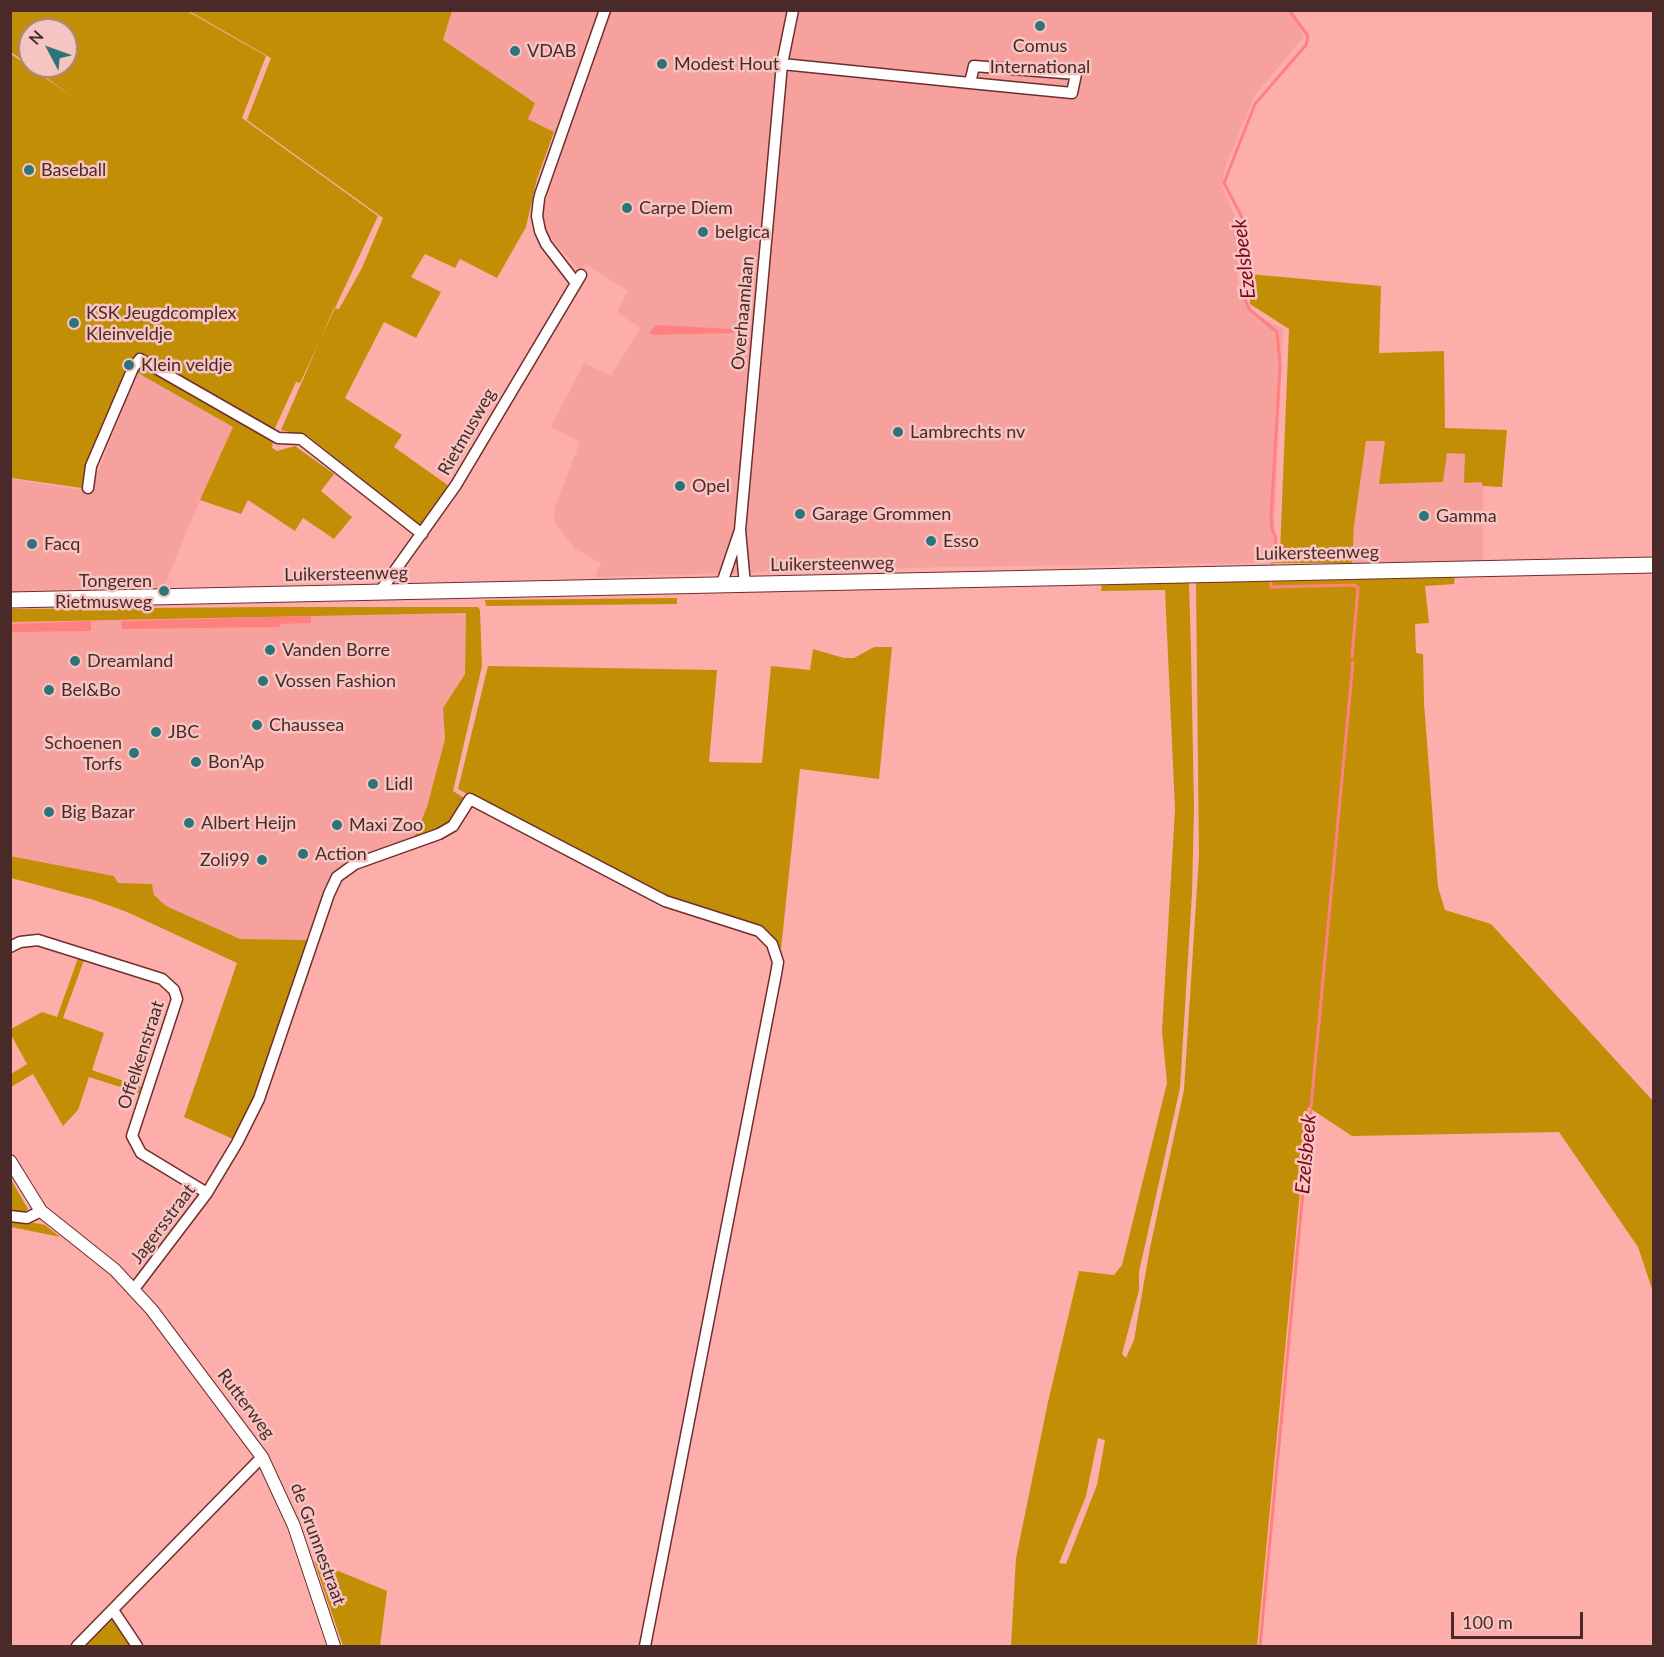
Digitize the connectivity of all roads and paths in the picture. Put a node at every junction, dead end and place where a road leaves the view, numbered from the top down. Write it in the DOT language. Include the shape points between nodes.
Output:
graph roads {
  1 [pos="604,10"];
  2 [pos="793,10"];
  3 [pos="782,64"];
  4 [pos="970,83"];
  5 [pos="88,488"];
  6 [pos="740,530"];
  7 [pos="422,534"];
  8 [pos="1653,565"];
  9 [pos="745,585"];
  10 [pos="722,586"];
  11 [pos="379,593"];
  12 [pos="10,600"];
  13 [pos="10,947"];
  14 [pos="10,1161"];
  15 [pos="207,1192"];
  16 [pos="41,1211"];
  17 [pos="10,1216"];
  18 [pos="134,1289"];
  19 [pos="262,1456"];
  20 [pos="113,1610"];
  21 [pos="77,1647"];
  22 [pos="136,1647"];
  23 [pos="334,1647"];
  24 [pos="645,1647"];
  1 -- 7 [label="street, Rietmusweg" via="540,197 537,216 540,231 578,279 456,485"];
  2 -- 3 [label="street, Overhaamlaan"];
  3 -- 4 [label="street"];
  3 -- 6 [label="street, Overhaamlaan"];
  4 -- 4 [label="street" via="974,66 1076,74 1072,93"];
  5 -- 7 [label="street" via="92,466 140,359 278,438 300,439"];
  6 -- 9 [label="street, Overhaamlaan"];
  6 -- 10 [label="street, Overhaamlaan"];
  7 -- 11 [label="street, Rietmusweg"];
  8 -- 9 [label="main road, Luikersteenweg"];
  9 -- 10 [label="main road, Luikersteenweg"];
  10 -- 11 [label="main road, Luikersteenweg"];
  11 -- 12 [label="main road, Luikersteenweg"];
  13 -- 15 [label="street, Offelkenstraat" via="38,939 162,979 174,990 177,999 132,1136 141,1153"];
  14 -- 16 [label="street, Rutterweg"];
  15 -- 18 [label="street, Jagersstraat"];
  15 -- 24 [label="street, Jagersstraat" via="259,1099 328,894 338,878 355,864 453,826 470,799 665,901 759,931 766,938 776,953 776,974"];
  16 -- 17 [label="street" via="27,1218"];
  16 -- 18 [label="street, Rutterweg"];
  18 -- 19 [label="street, Rutterweg"];
  19 -- 20 [label="street, Rutterweg"];
  19 -- 23 [label="street, de Grunnestraat" via="294,1526"];
  20 -- 21 [label="street, Rutterweg"];
  20 -- 22 [label="street"];
}
